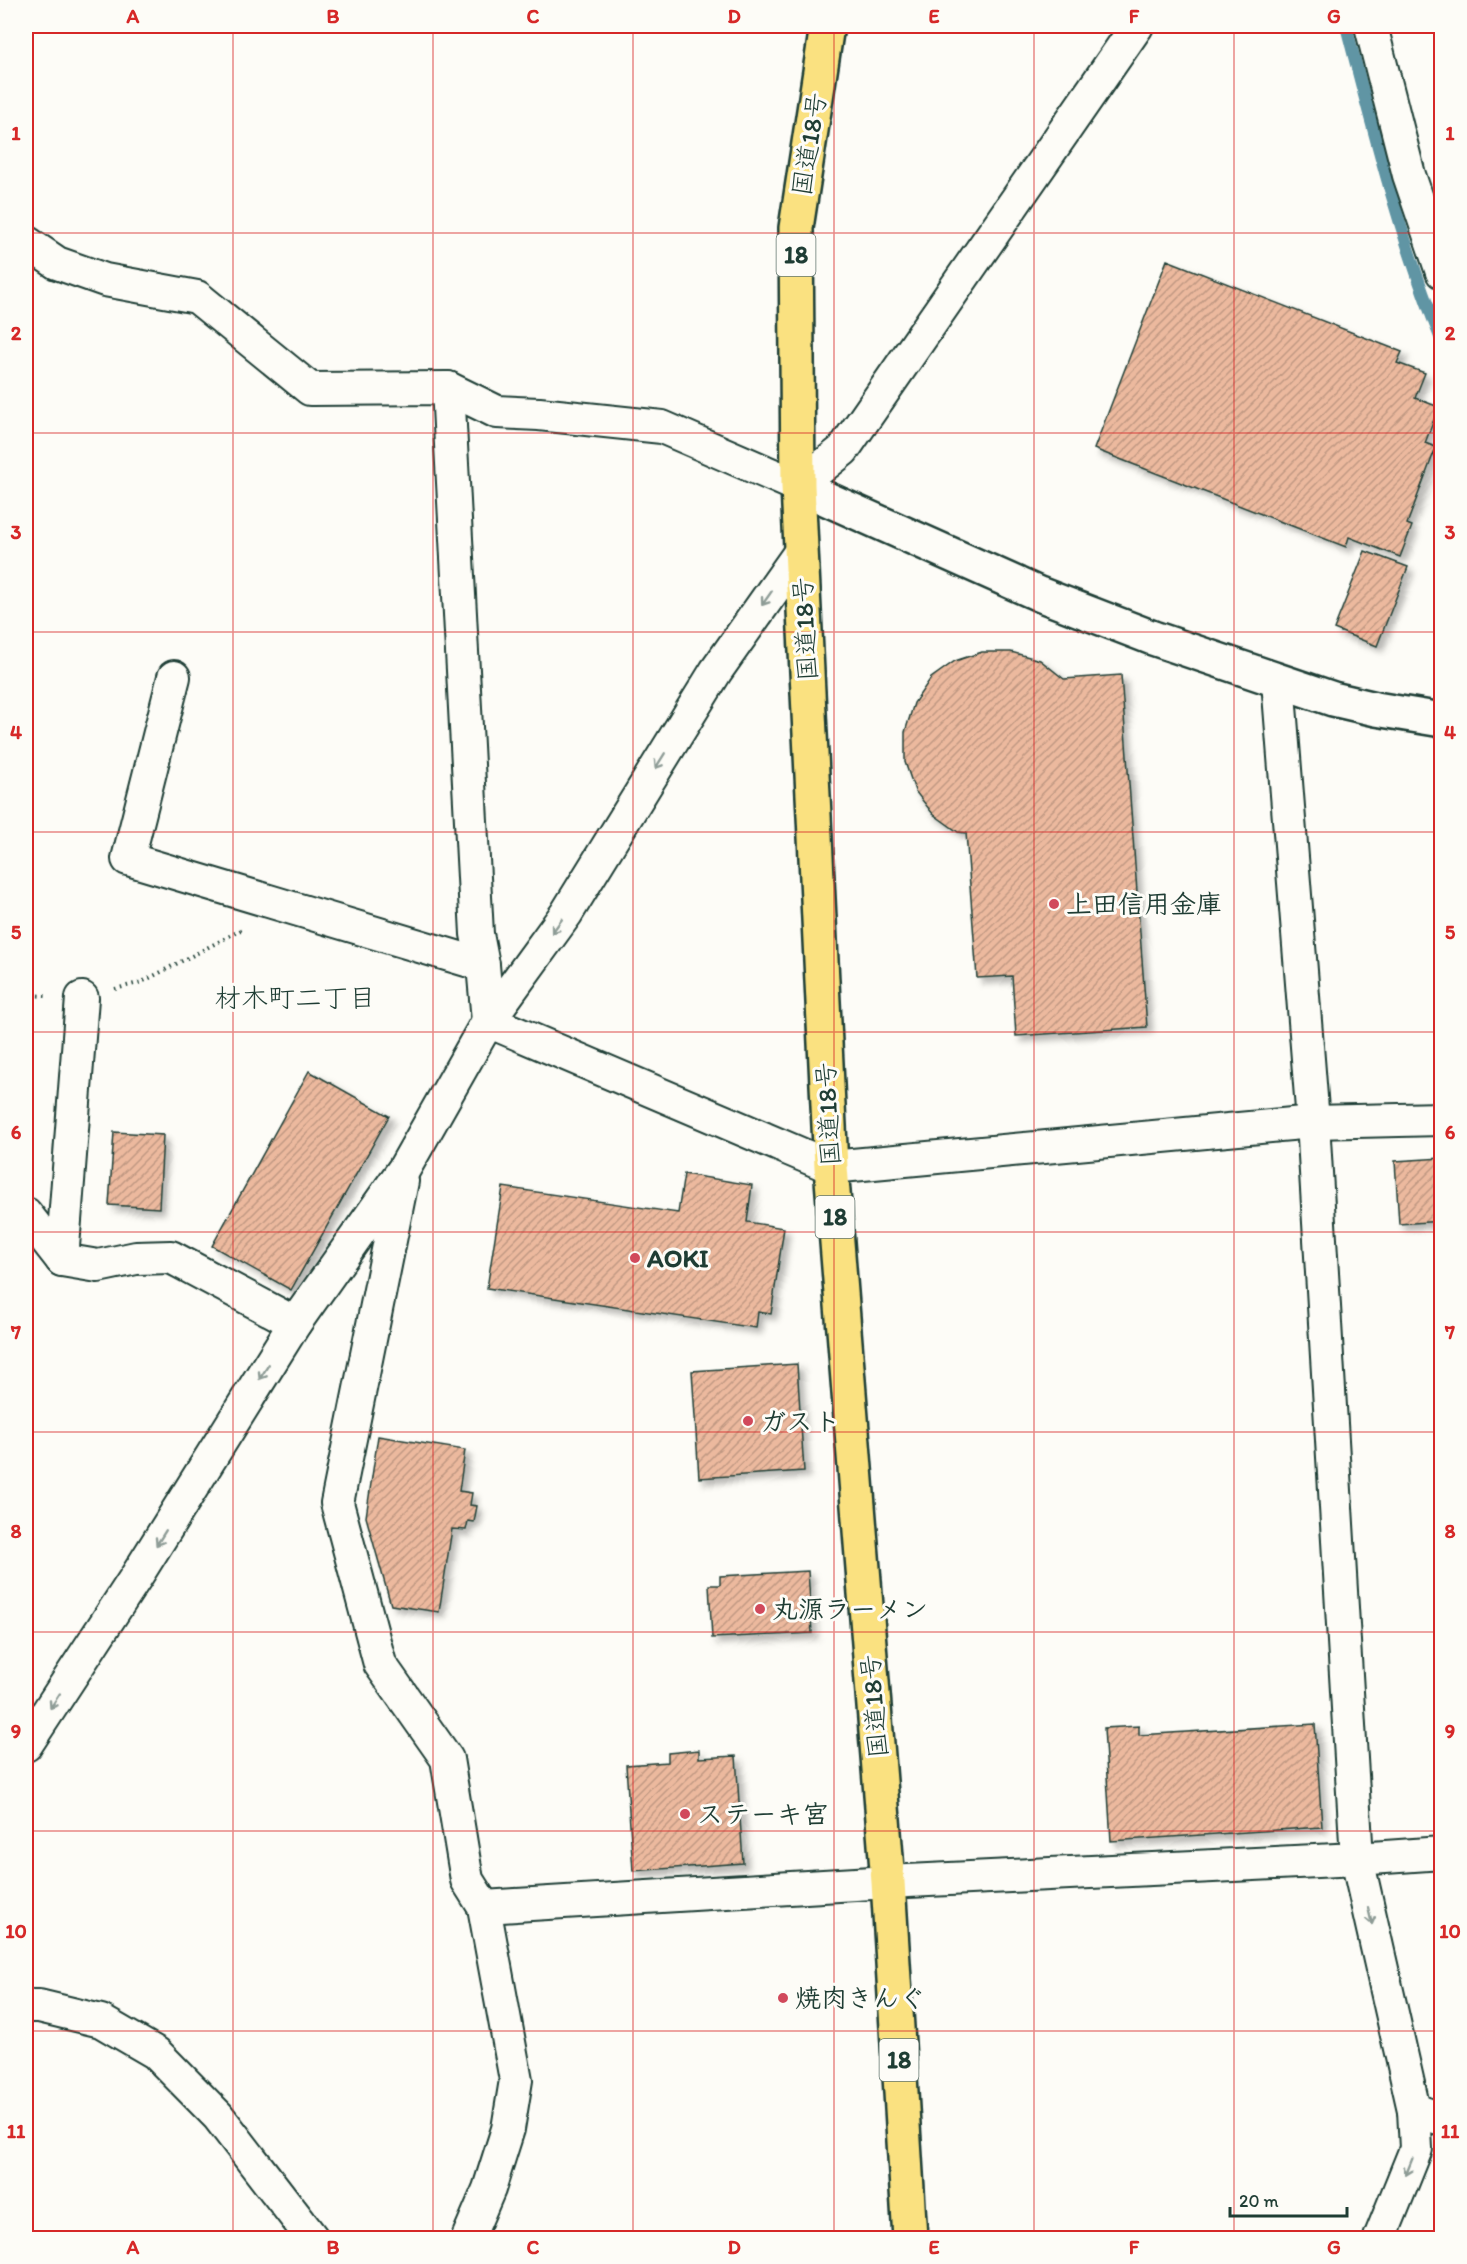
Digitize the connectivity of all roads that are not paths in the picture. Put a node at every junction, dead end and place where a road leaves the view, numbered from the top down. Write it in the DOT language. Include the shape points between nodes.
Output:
graph roads {
  1 [pos="827,26"];
  2 [pos="1137,26"];
  3 [pos="1371,26"];
  4 [pos="26,242"];
  5 [pos="1442,272"];
  6 [pos="448,388"];
  7 [pos="798,486"];
  8 [pos="801,551"];
  9 [pos="174,677"];
  10 [pos="1278,681"];
  11 [pos="1442,720"];
  12 [pos="483,964"];
  13 [pos="82,998"];
  14 [pos="488,1021"];
  15 [pos="1442,1119"];
  16 [pos="1313,1122"];
  17 [pos="831,1167"];
  18 [pos="404,1168"];
  19 [pos="26,1214"];
  20 [pos="62,1260"];
  21 [pos="295,1323"];
  22 [pos="26,1745"];
  23 [pos="1442,1852"];
  24 [pos="1357,1859"];
  25 [pos="888,1882"];
  26 [pos="484,1907"];
  27 [pos="26,2006"];
  28 [pos="1428,2115"];
  29 [pos="312,2238"];
  30 [pos="468,2238"];
  31 [pos="910,2238"];
  32 [pos="1380,2238"];
  1 -- 7 [label="highway, 国道18号 / 18" via="796,228"];
  2 -- 7 [label="street" via="843,450"];
  3 -- 5 [label="street" via="1409,175"];
  4 -- 6 [label="street" via="57,263 105,280 196,297 310,389"];
  6 -- 7 [label="street" via="497,412 662,427"];
  6 -- 12 [label="street" via="477,922"];
  7 -- 8 [label="highway, 国道18号 / 18"];
  7 -- 10 [label="street" via="1039,594"];
  8 -- 14 [label="street, one-way" via="716,671 566,914"];
  8 -- 17 [label="highway, 国道18号 / 18"];
  9 -- 12 [label="street" via="128,859"];
  10 -- 11 [label="street" via="1333,699"];
  10 -- 16 [label="street"];
  12 -- 14 [label="street"];
  13 -- 20 [label="street"];
  14 -- 17 [label="street"];
  14 -- 18 [label="street"];
  15 -- 16 [label="street"];
  16 -- 17 [label="street"];
  16 -- 24 [label="street"];
  17 -- 25 [label="highway, 国道18号 / 18"];
  18 -- 21 [label="street"];
  18 -- 26 [label="street" via="337,1503 380,1664 447,1759 467,1880"];
  19 -- 20 [label="street"];
  20 -- 21 [label="street" via="98,1266 136,1258 171,1257"];
  21 -- 22 [label="street, one-way"];
  23 -- 24 [label="street"];
  24 -- 25 [label="street"];
  24 -- 28 [label="street, one-way"];
  25 -- 26 [label="street"];
  25 -- 31 [label="highway, 国道18号 / 18"];
  26 -- 30 [label="street" via="516,2080 508,2129"];
  27 -- 29 [label="street" via="101,2020 156,2053 218,2116"];
  28 -- 32 [label="street, one-way"];
}
